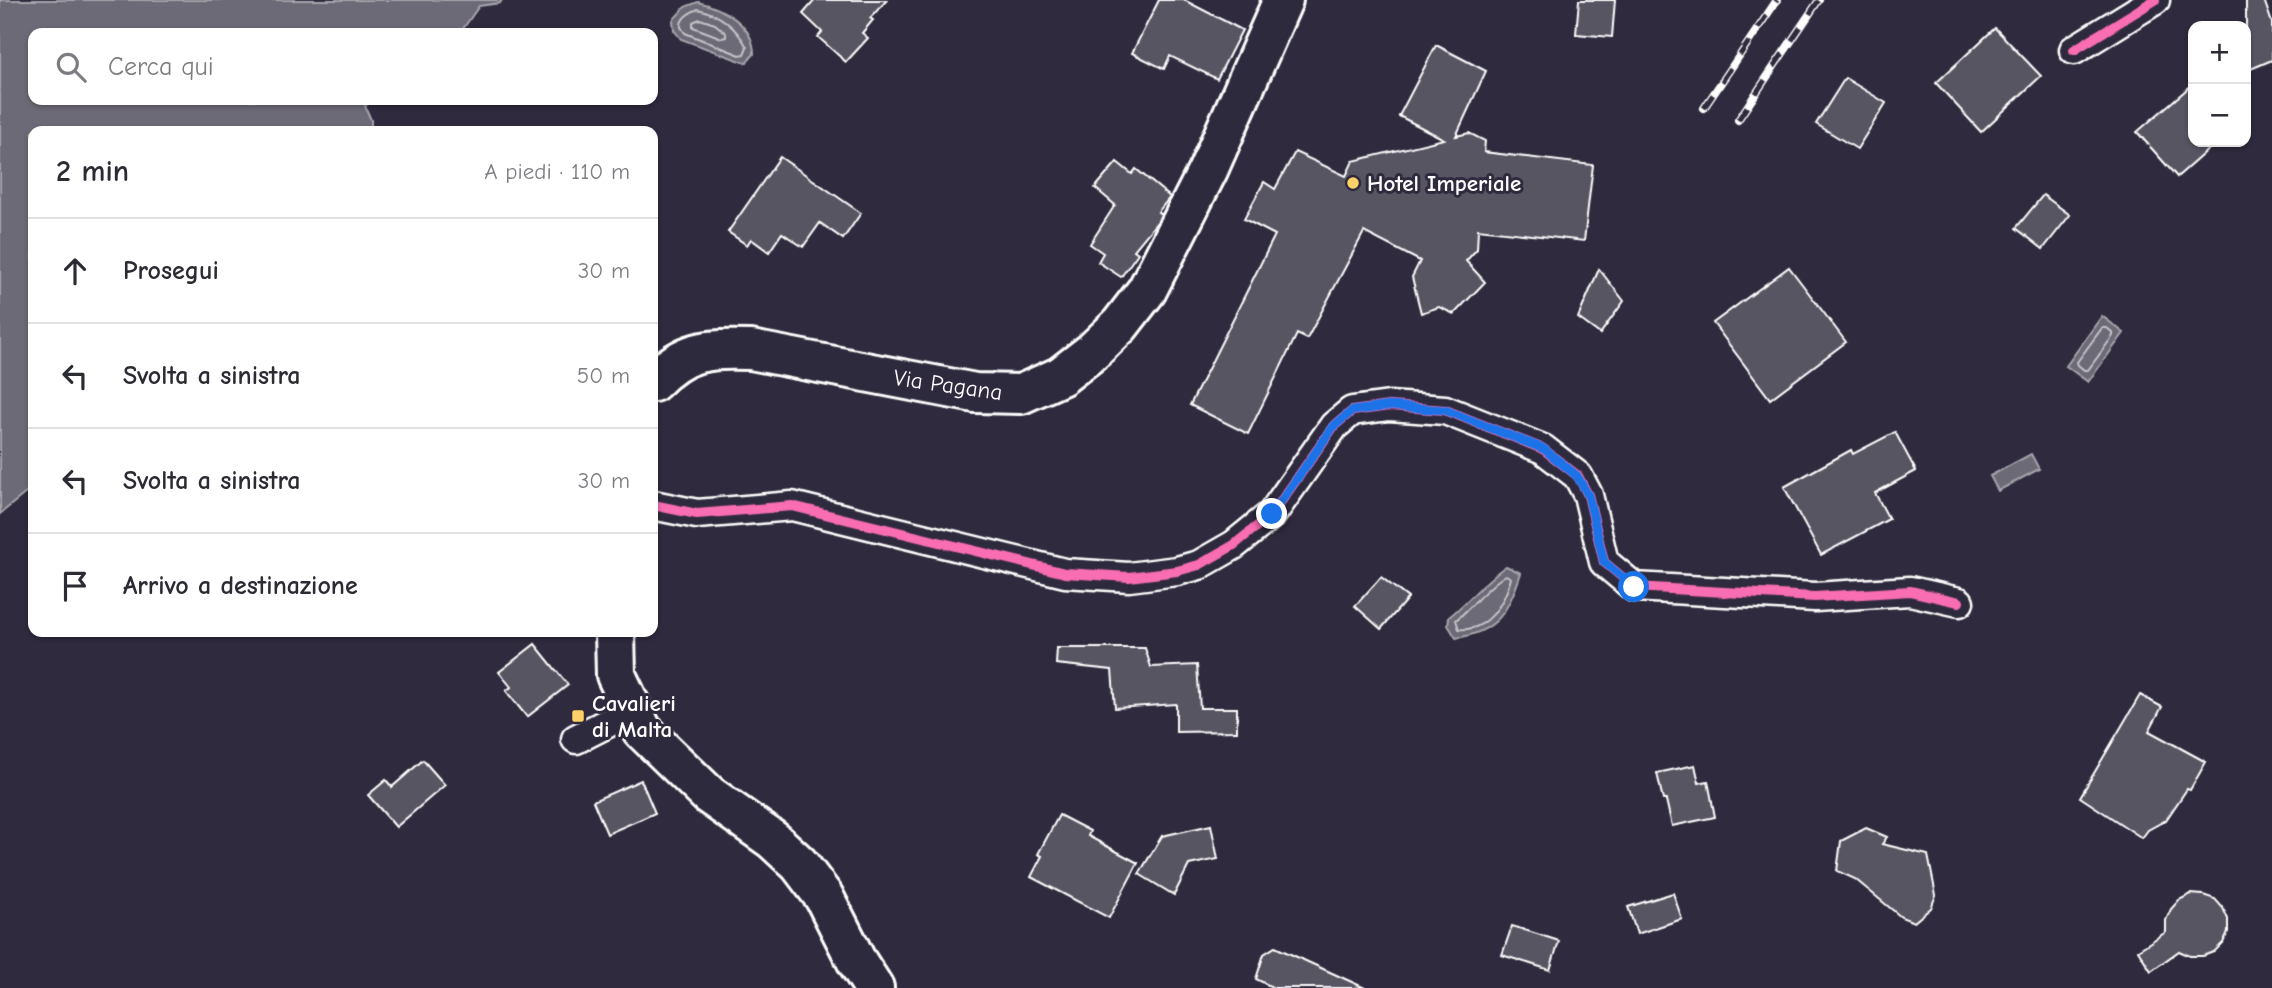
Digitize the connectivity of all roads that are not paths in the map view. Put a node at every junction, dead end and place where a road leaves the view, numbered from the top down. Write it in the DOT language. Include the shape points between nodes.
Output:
graph roads {
  1 [pos="1283,0"];
  2 [pos="2155,0"];
  3 [pos="2074,50"];
  4 [pos="658,378"];
  5 [pos="658,506"];
  6 [pos="1959,602"];
  7 [pos="615,637"];
  8 [pos="633,709"];
  9 [pos="576,739"];
  10 [pos="874,988"];
  1 -- 4 [label="main road, Via Pagana" via="1208,170 1147,290 1120,326 1061,376 1021,394 975,393 751,350 720,349 685,356"];
  2 -- 3 [label="street"];
  5 -- 6 [label="street" via="698,514 792,506 1065,573 1129,577 1199,565 1234,545 1272,514 1334,426 1352,411 1389,406 1445,410 1544,449 1577,476 1588,495 1604,562 1634,587 1815,597 1910,591"];
  7 -- 8 [label="main road" via="616,676"];
  8 -- 9 [label="street"];
  8 -- 10 [label="main road" via="642,730 709,794 799,864 824,897"];
}
